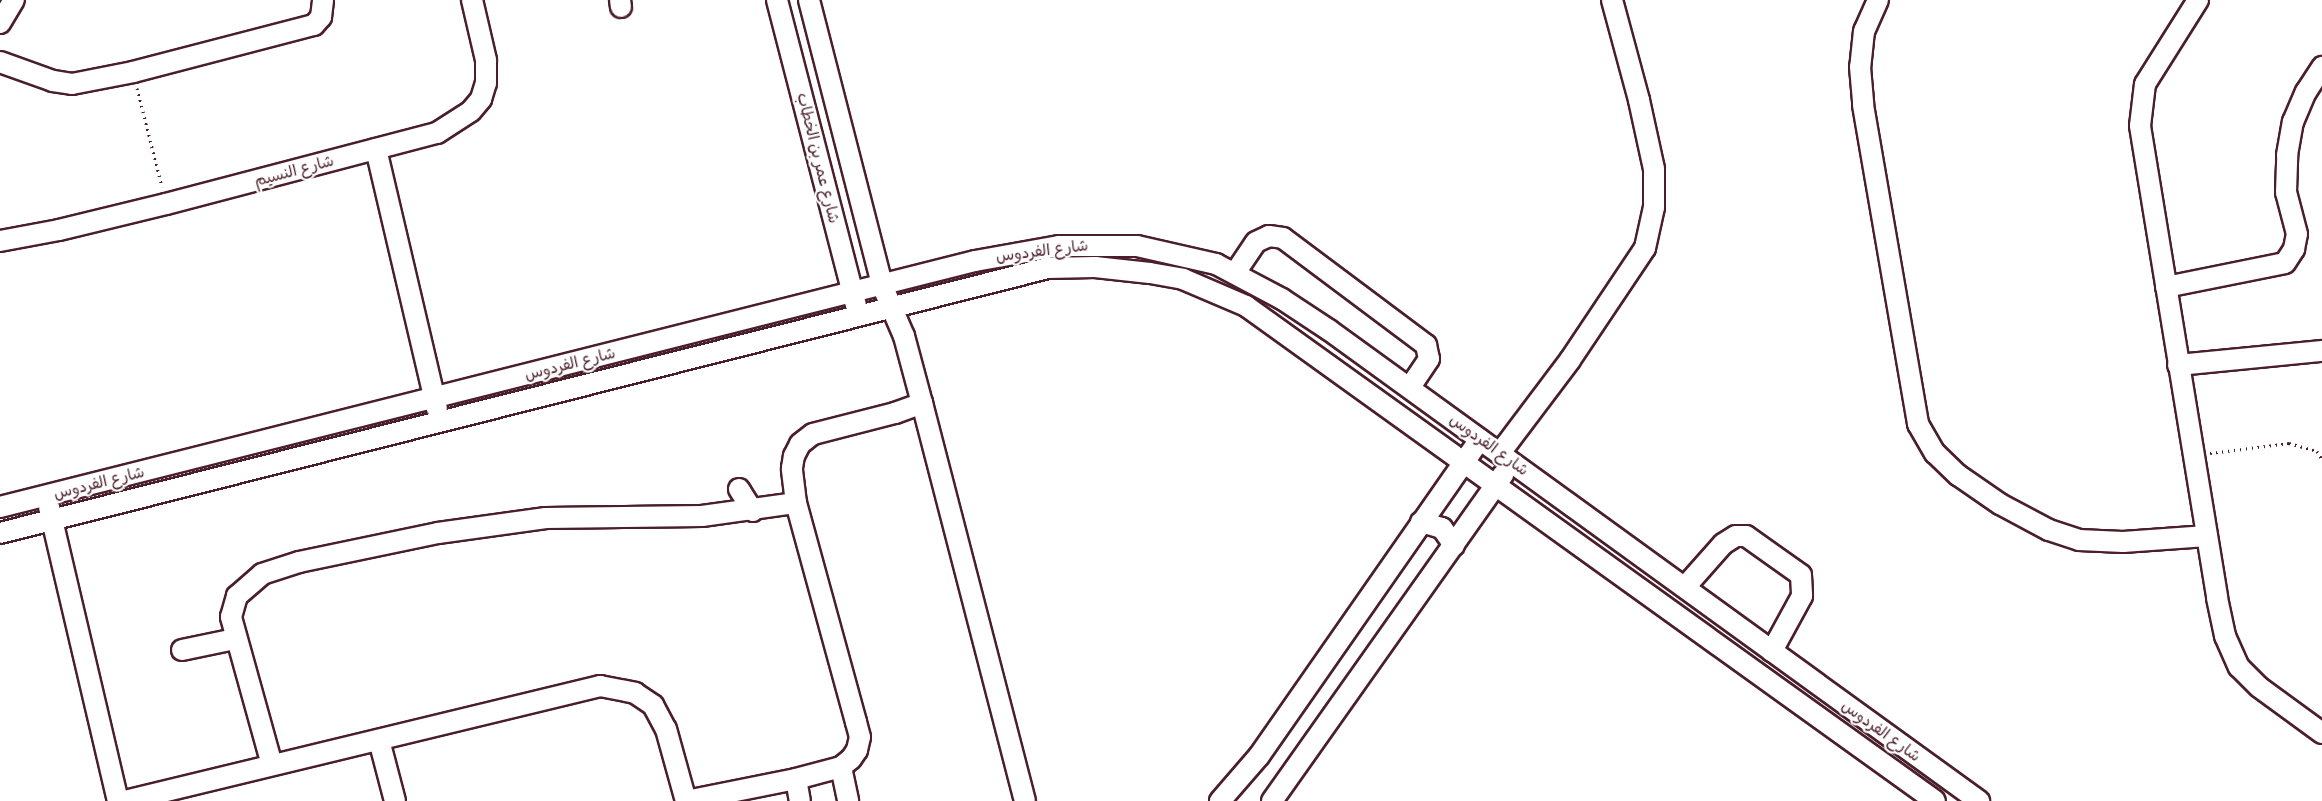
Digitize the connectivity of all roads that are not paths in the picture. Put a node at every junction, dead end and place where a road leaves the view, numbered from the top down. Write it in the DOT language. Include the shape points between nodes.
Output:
graph roads {
  1 [pos="14,0"];
  2 [pos="323,0"];
  3 [pos="777,0"];
  4 [pos="809,0"];
  5 [pos="1612,0"];
  6 [pos="1878,0"];
  7 [pos="2198,0"];
  8 [pos="476,1"];
  9 [pos="0,23"];
  10 [pos="0,62"];
  11 [pos="2322,67"];
  12 [pos="376,149"];
  13 [pos="0,241"];
  14 [pos="1235,273"];
  15 [pos="882,285"];
  16 [pos="2166,287"];
  17 [pos="852,293"];
  18 [pos="890,307"];
  19 [pos="858,316"];
  20 [pos="2322,351"];
  21 [pos="580,361"];
  22 [pos="2178,364"];
  23 [pos="587,385"];
  24 [pos="1410,387"];
  25 [pos="435,398"];
  26 [pos="922,403"];
  27 [pos="1440,409"];
  28 [pos="440,422"];
  29 [pos="1423,433"];
  30 [pos="1480,439"];
  31 [pos="1506,458"];
  32 [pos="1464,462"];
  33 [pos="1496,486"];
  34 [pos="1545,486"];
  35 [pos="739,489"];
  36 [pos="47,496"];
  37 [pos="796,502"];
  38 [pos="0,507"];
  39 [pos="1528,509"];
  40 [pos="753,511"];
  41 [pos="52,520"];
  42 [pos="1421,522"];
  43 [pos="0,533"];
  44 [pos="2207,536"];
  45 [pos="1454,545"];
  46 [pos="1684,588"];
  47 [pos="235,639"];
  48 [pos="182,650"];
  49 [pos="1772,651"];
  50 [pos="2322,733"];
  51 [pos="379,740"];
  52 [pos="272,765"];
  53 [pos="841,767"];
  54 [pos="796,779"];
  55 [pos="1968,798"];
  56 [pos="1275,800"];
  57 [pos="118,801"];
  58 [pos="125,801"];
  59 [pos="396,801"];
  60 [pos="686,801"];
  61 [pos="800,801"];
  62 [pos="848,801"];
  63 [pos="1025,801"];
  64 [pos="1220,801"];
  65 [pos="1935,801"];
  1 -- 9 [label="street"];
  2 -- 10 [label="street" via="321,17 314,25 72,84"];
  3 -- 17 [label="street, شارع عمر بن الخطاب"];
  4 -- 15 [label="street, شارع عمر بن الخطاب"];
  5 -- 31 [label="street" via="1654,169 1654,207 1645,248"];
  6 -- 44 [label="street" via="1864,31 1860,67 1863,105 1918,424 1935,453 1958,475 2000,504 2049,530 2079,540 2123,542"];
  7 -- 16 [label="street" via="2145,84 2142,102 2142,148"];
  8 -- 12 [label="street, شارع النسيم" via="486,60 481,99 471,111 437,133"];
  11 -- 16 [label="street" via="2294,122 2287,155 2286,192 2296,234 2294,249 2285,263"];
  12 -- 13 [label="street, شارع النسيم" via="166,204"];
  12 -- 25 [label="street"];
  14 -- 15 [label="street, شارع الفردوس" via="1173,252 1098,244 1025,251"];
  14 -- 24 [label="street, شارع الفردوس" via="1282,299"];
  14 -- 24 [label="street" via="1256,242 1269,236 1283,238 1426,345 1429,358"];
  15 -- 17 [label="street, شارع الفردوس"];
  15 -- 18 [label="street, شارع عمر بن الخطاب"];
  16 -- 22 [label="street"];
  17 -- 19 [label="street, شارع عمر بن الخطاب"];
  17 -- 21 [label="street, شارع الفردوس"];
  18 -- 19 [label="street, شارع الفردوس"];
  18 -- 26 [label="street, شارع عمر بن الخطاب" via="904,336"];
  18 -- 29 [label="street, شارع الفردوس" via="1048,268 1095,267 1183,279 1246,306"];
  19 -- 23 [label="street, شارع الفردوس"];
  20 -- 22 [label="street"];
  21 -- 23 [label="street"];
  21 -- 25 [label="street, شارع الفردوس"];
  22 -- 44 [label="street"];
  23 -- 28 [label="street, شارع الفردوس"];
  24 -- 27 [label="street, شارع الفردوس"];
  25 -- 28 [label="street"];
  25 -- 36 [label="street, شارع الفردوس"];
  26 -- 37 [label="street" via="829,428 800,444 792,468"];
  26 -- 63 [label="street, شارع عمر بن الخطاب"];
  27 -- 29 [label="street"];
  27 -- 30 [label="street, شارع الفردوس"];
  28 -- 41 [label="street, شارع الفردوس"];
  29 -- 32 [label="street, شارع الفردوس"];
  30 -- 31 [label="street, شارع الفردوس"];
  30 -- 32 [label="street"];
  31 -- 33 [label="street"];
  31 -- 34 [label="street, شارع الفردوس"];
  32 -- 33 [label="street, شارع الفردوس"];
  32 -- 42 [label="street"];
  33 -- 39 [label="street, شارع الفردوس"];
  33 -- 45 [label="street"];
  34 -- 39 [label="street"];
  34 -- 46 [label="street, شارع الفردوس"];
  35 -- 40 [label="street"];
  36 -- 38 [label="street, شارع الفردوس"];
  36 -- 41 [label="street"];
  37 -- 40 [label="street"];
  37 -- 53 [label="street" via="860,737 851,759"];
  39 -- 65 [label="street, شارع الفردوس"];
  40 -- 47 [label="street" via="665,517 546,518 438,532 299,562 262,574 237,596 231,617"];
  41 -- 43 [label="street, شارع الفردوس"];
  41 -- 57 [label="street"];
  42 -- 45 [label="street" via="1442,528"];
  42 -- 64 [label="street" via="1258,756"];
  44 -- 50 [label="street" via="2230,652 2259,687"];
  45 -- 56 [label="street"];
  46 -- 49 [label="street, شارع الفردوس"];
  46 -- 49 [label="street" via="1723,544 1736,536 1746,536 1801,575 1802,596"];
  47 -- 48 [label="street"];
  47 -- 52 [label="street"];
  49 -- 55 [label="street, شارع الفردوس"];
  51 -- 52 [label="street"];
  51 -- 59 [label="street"];
  51 -- 60 [label="street" via="600,686 617,687 653,705 666,729"];
  52 -- 58 [label="street"];
  53 -- 54 [label="street"];
  53 -- 62 [label="street"];
  54 -- 60 [label="street"];
  54 -- 61 [label="street"];
}
